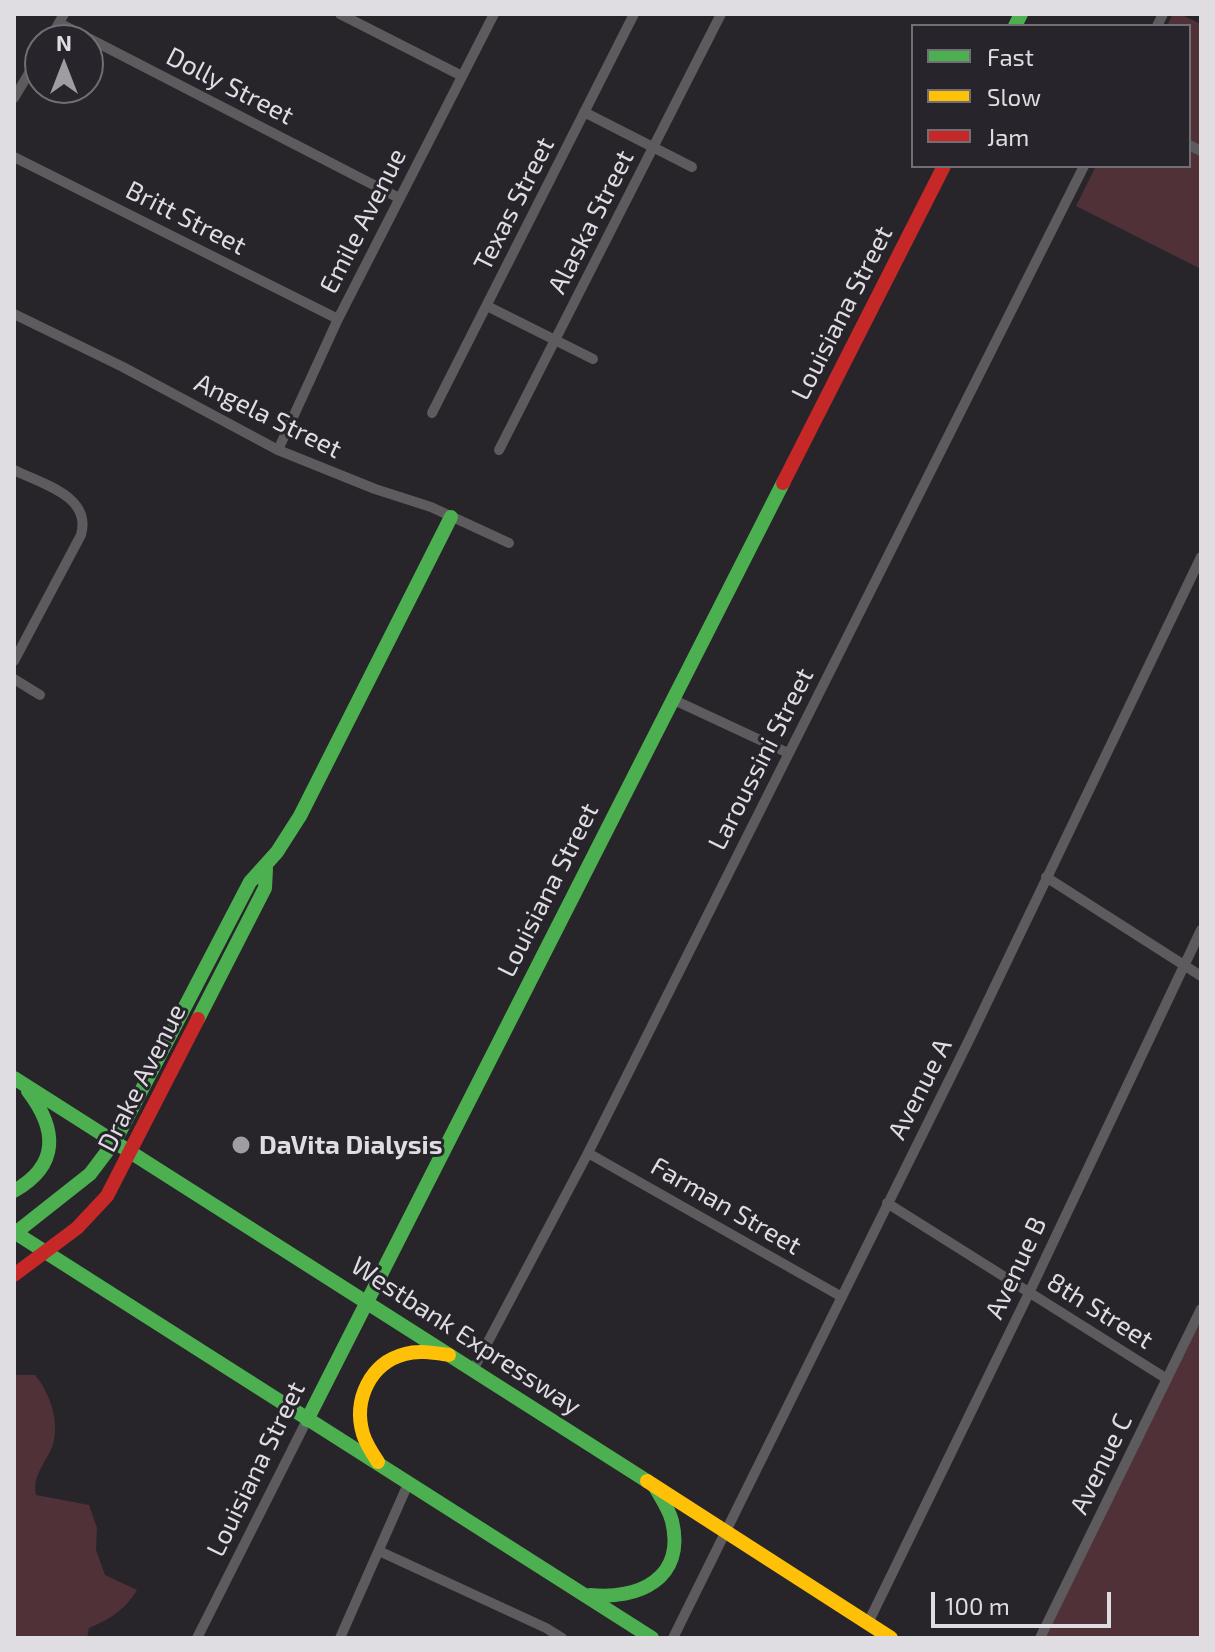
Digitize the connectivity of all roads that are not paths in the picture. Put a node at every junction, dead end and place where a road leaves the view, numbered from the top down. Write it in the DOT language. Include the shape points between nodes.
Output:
graph roads {
  1 [pos="340,14"];
  2 [pos="494,14"];
  3 [pos="634,14"];
  4 [pos="721,14"];
  5 [pos="62,19"];
  6 [pos="462,76"];
  7 [pos="584,112"];
  8 [pos="653,147"];
  9 [pos="14,157"];
  10 [pos="692,167"];
  11 [pos="943,168"];
  12 [pos="1083,168"];
  13 [pos="399,198"];
  14 [pos="487,306"];
  15 [pos="14,314"];
  16 [pos="338,319"];
  17 [pos="555,340"];
  18 [pos="593,359"];
  19 [pos="432,413"];
  20 [pos="278,450"];
  21 [pos="499,450"];
  22 [pos="14,470"];
  23 [pos="451,517"];
  24 [pos="509,543"];
  25 [pos="1201,557"];
  26 [pos="14,661"];
  27 [pos="14,679"];
  28 [pos="40,695"];
  29 [pos="672,699"];
  30 [pos="788,753"];
  31 [pos="266,869"];
  32 [pos="1046,877"];
  33 [pos="1201,930"];
  34 [pos="1184,965"];
  35 [pos="1201,976"];
  36 [pos="19,1081"];
  37 [pos="115,1141"];
  38 [pos="132,1152"];
  39 [pos="588,1153"];
  40 [pos="14,1191"];
  41 [pos="887,1203"];
  42 [pos="15,1233"];
  43 [pos="44,1251"];
  44 [pos="14,1275"];
  45 [pos="1029,1293"];
  46 [pos="842,1297"];
  47 [pos="366,1301"];
  48 [pos="1201,1309"];
  49 [pos="451,1355"];
  50 [pos="473,1370"];
  51 [pos="1167,1379"];
  52 [pos="307,1420"];
  53 [pos="381,1467"];
  54 [pos="408,1484"];
  55 [pos="654,1485"];
  56 [pos="725,1531"];
  57 [pos="379,1551"];
  58 [pos="580,1593"];
  59 [pos="868,1623"];
  60 [pos="197,1638"];
  61 [pos="340,1638"];
  62 [pos="562,1638"];
  63 [pos="652,1638"];
  64 [pos="673,1638"];
  65 [pos="891,1638"];
  66 [pos="1040,1638"];
  1 -- 6 [label="street"];
  2 -- 6 [label="street, Emile Avenue"];
  3 -- 7 [label="street, Texas Street"];
  4 -- 8 [label="street, Alaska Street"];
  5 -- 13 [label="street, Dolly Street"];
  6 -- 13 [label="street, Emile Avenue"];
  7 -- 8 [label="street"];
  7 -- 14 [label="street, Texas Street"];
  8 -- 10 [label="street"];
  8 -- 17 [label="street, Alaska Street"];
  9 -- 16 [label="street, Britt Street"];
  11 -- 29 [label="main road, Louisiana Street"];
  12 -- 30 [label="street, Laroussini Street"];
  13 -- 16 [label="street, Emile Avenue"];
  14 -- 17 [label="street"];
  14 -- 19 [label="street, Texas Street"];
  15 -- 20 [label="street, Angela Street"];
  16 -- 20 [label="street, Emile Avenue"];
  17 -- 18 [label="street"];
  17 -- 21 [label="street, Alaska Street"];
  20 -- 23 [label="street, Angela Street"];
  22 -- 26 [label="street" via="73,500 84,520"];
  23 -- 24 [label="street, Angela Street"];
  23 -- 31 [label="main road, Drake Avenue" via="404,616"];
  25 -- 32 [label="street, Avenue A"];
  27 -- 28 [label="street"];
  29 -- 30 [label="street"];
  29 -- 47 [label="main road, Louisiana Street"];
  30 -- 39 [label="street, Laroussini Street"];
  31 -- 37 [label="main road, Drake Avenue" via="250,882"];
  31 -- 38 [label="main road, Drake Avenue" via="265,888"];
  32 -- 34 [label="street"];
  32 -- 41 [label="street, Avenue A"];
  33 -- 34 [label="street, Avenue B"];
  34 -- 35 [label="street"];
  34 -- 45 [label="street, Avenue B"];
  36 -- 37 [label="main road, Westbank Expressway"];
  36 -- 40 [label="main road" via="46,1118 50,1134 45,1162"];
  37 -- 38 [label="main road, Westbank Expressway"];
  37 -- 42 [label="main road, Drake Avenue" via="90,1174"];
  38 -- 43 [label="main road, Drake Avenue" via="92,1214"];
  38 -- 47 [label="main road, Westbank Expressway"];
  39 -- 46 [label="street, Farman Street"];
  39 -- 50 [label="street, Laroussini Street"];
  41 -- 45 [label="street, 8th Street"];
  41 -- 46 [label="street, Avenue A"];
  42 -- 43 [label="main road"];
  43 -- 44 [label="main road, Drake Avenue"];
  43 -- 52 [label="main road"];
  45 -- 51 [label="street, 8th Street"];
  45 -- 59 [label="street, Avenue B"];
  46 -- 56 [label="street, Avenue A"];
  47 -- 49 [label="main road, Westbank Expressway"];
  47 -- 52 [label="main road, Louisiana Street"];
  48 -- 51 [label="street, Avenue C"];
  49 -- 50 [label="main road, Westbank Expressway"];
  49 -- 53 [label="main road" via="404,1354 368,1381 360,1421"];
  50 -- 55 [label="main road, Westbank Expressway"];
  51 -- 66 [label="street, Avenue C"];
  52 -- 53 [label="main road"];
  52 -- 60 [label="street, Louisiana Street"];
  53 -- 54 [label="main road"];
  54 -- 57 [label="street"];
  54 -- 58 [label="main road"];
  55 -- 56 [label="main road, Westbank Expressway"];
  55 -- 58 [label="main road" via="675,1540 665,1571 643,1592 608,1599"];
  56 -- 59 [label="main road, Westbank Expressway"];
  56 -- 64 [label="street, Avenue A"];
  57 -- 61 [label="street"];
  57 -- 62 [label="street"];
  58 -- 63 [label="main road"];
  59 -- 65 [label="main road, Westbank Expressway"];
}
